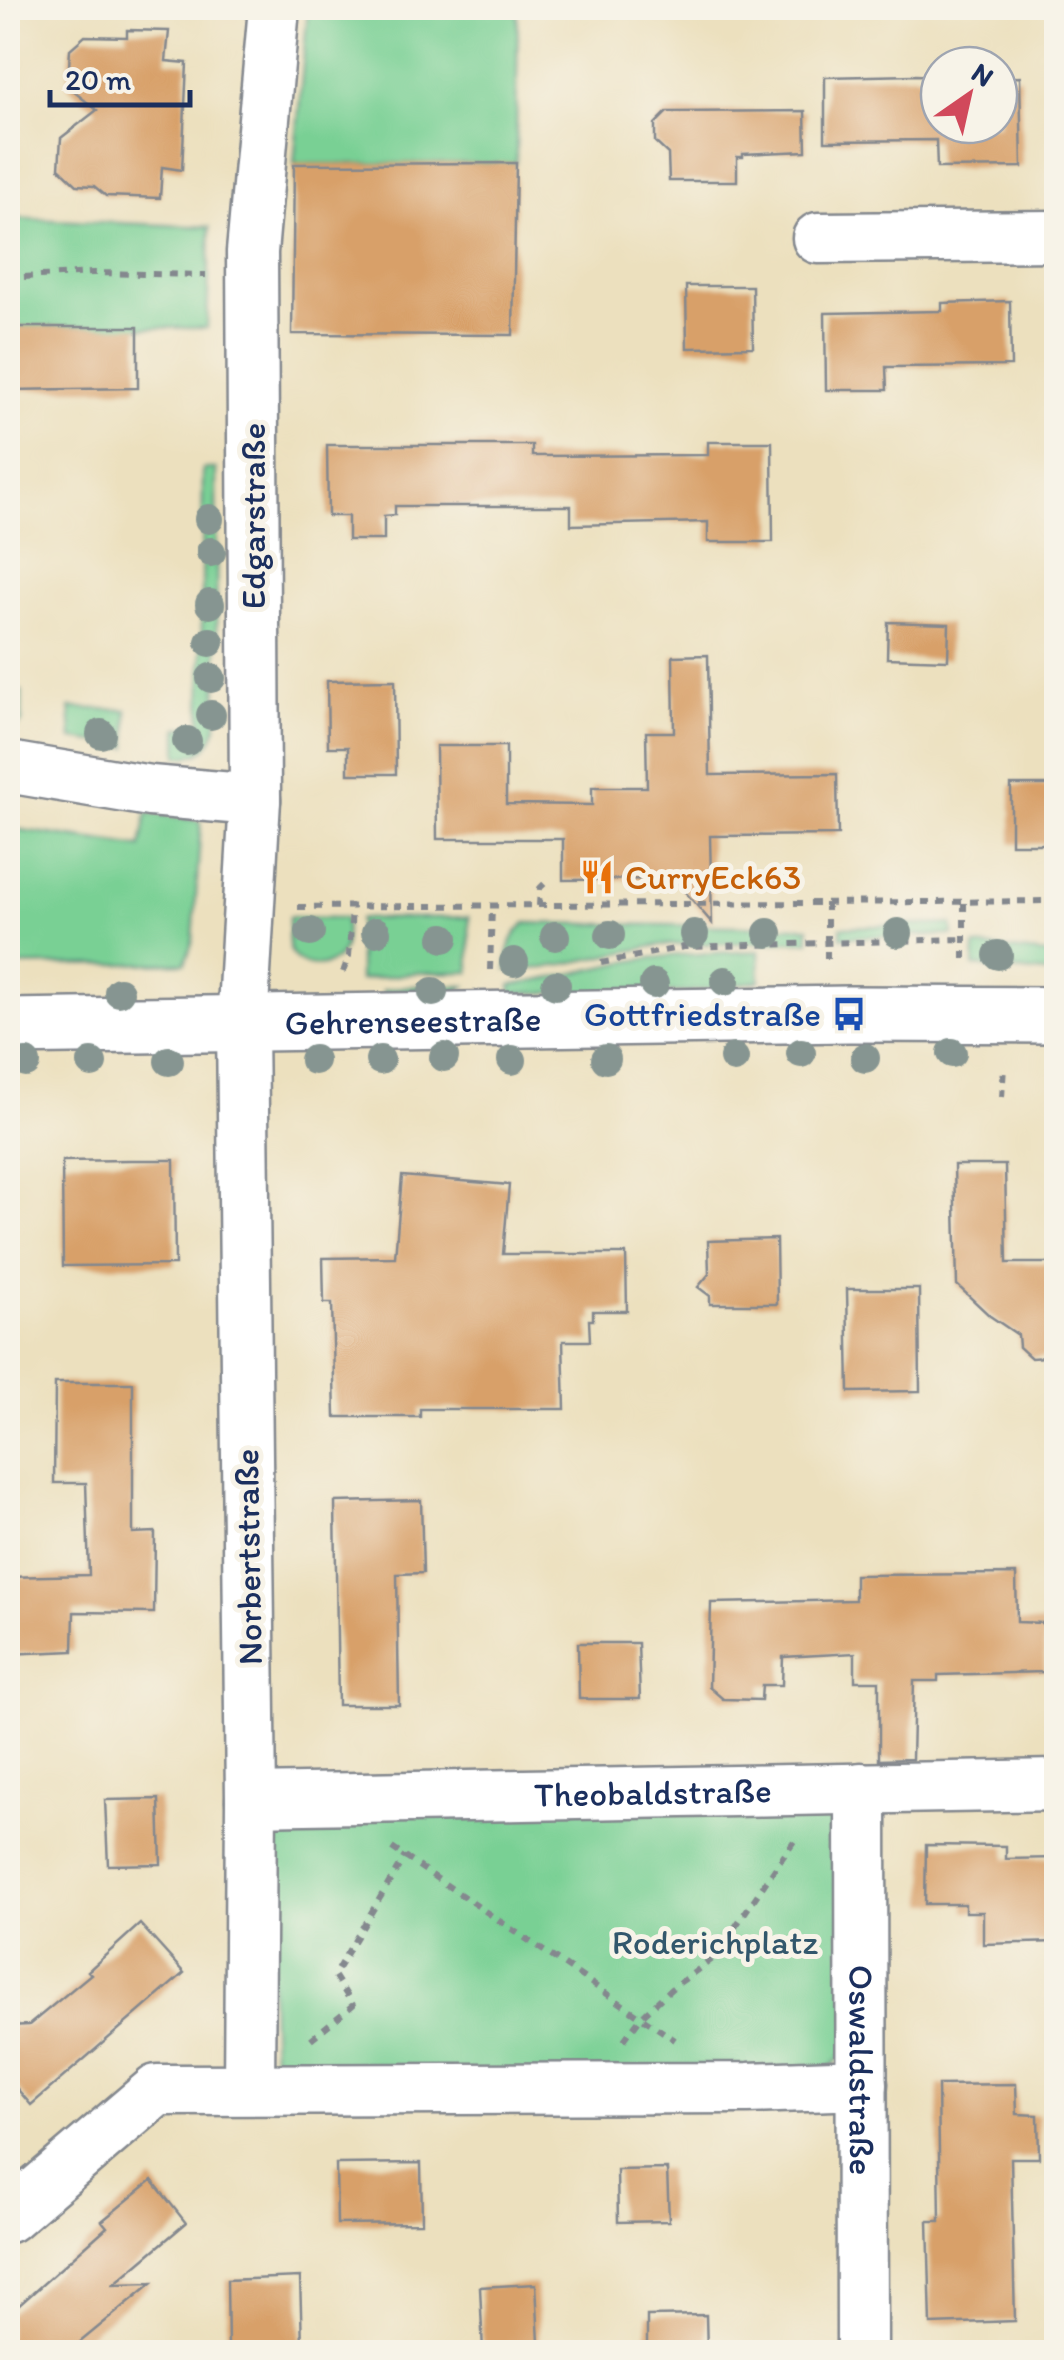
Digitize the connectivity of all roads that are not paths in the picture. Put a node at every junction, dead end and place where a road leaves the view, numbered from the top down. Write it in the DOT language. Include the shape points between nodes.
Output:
graph roads {
  1 [pos="274,8"];
  2 [pos="1056,236"];
  3 [pos="818,238"];
  4 [pos="8,767"];
  5 [pos="255,800"];
  6 [pos="1056,1015"];
  7 [pos="8,1026"];
  8 [pos="242,1026"];
  9 [pos="1056,1785"];
  10 [pos="846,1788"];
  11 [pos="251,1800"];
  12 [pos="862,2084"];
  13 [pos="248,2089"];
  14 [pos="8,2217"];
  15 [pos="862,2352"];
  1 -- 5 [label="street, Edgarstraße" via="252,252"];
  2 -- 3 [label="street"];
  4 -- 5 [label="street"];
  5 -- 8 [label="street, Edgarstraße"];
  6 -- 8 [label="main road, Gehrenseestraße"];
  7 -- 8 [label="main road, Gehrenseestraße"];
  8 -- 11 [label="street, Norbertstraße"];
  9 -- 10 [label="street, Theobaldstraße"];
  10 -- 11 [label="street, Theobaldstraße"];
  10 -- 12 [label="street, Oswaldstraße"];
  11 -- 13 [label="street, Norbertstraße"];
  12 -- 13 [label="street"];
  12 -- 15 [label="street, Oswaldstraße"];
  13 -- 14 [label="street" via="157,2090"];
}
